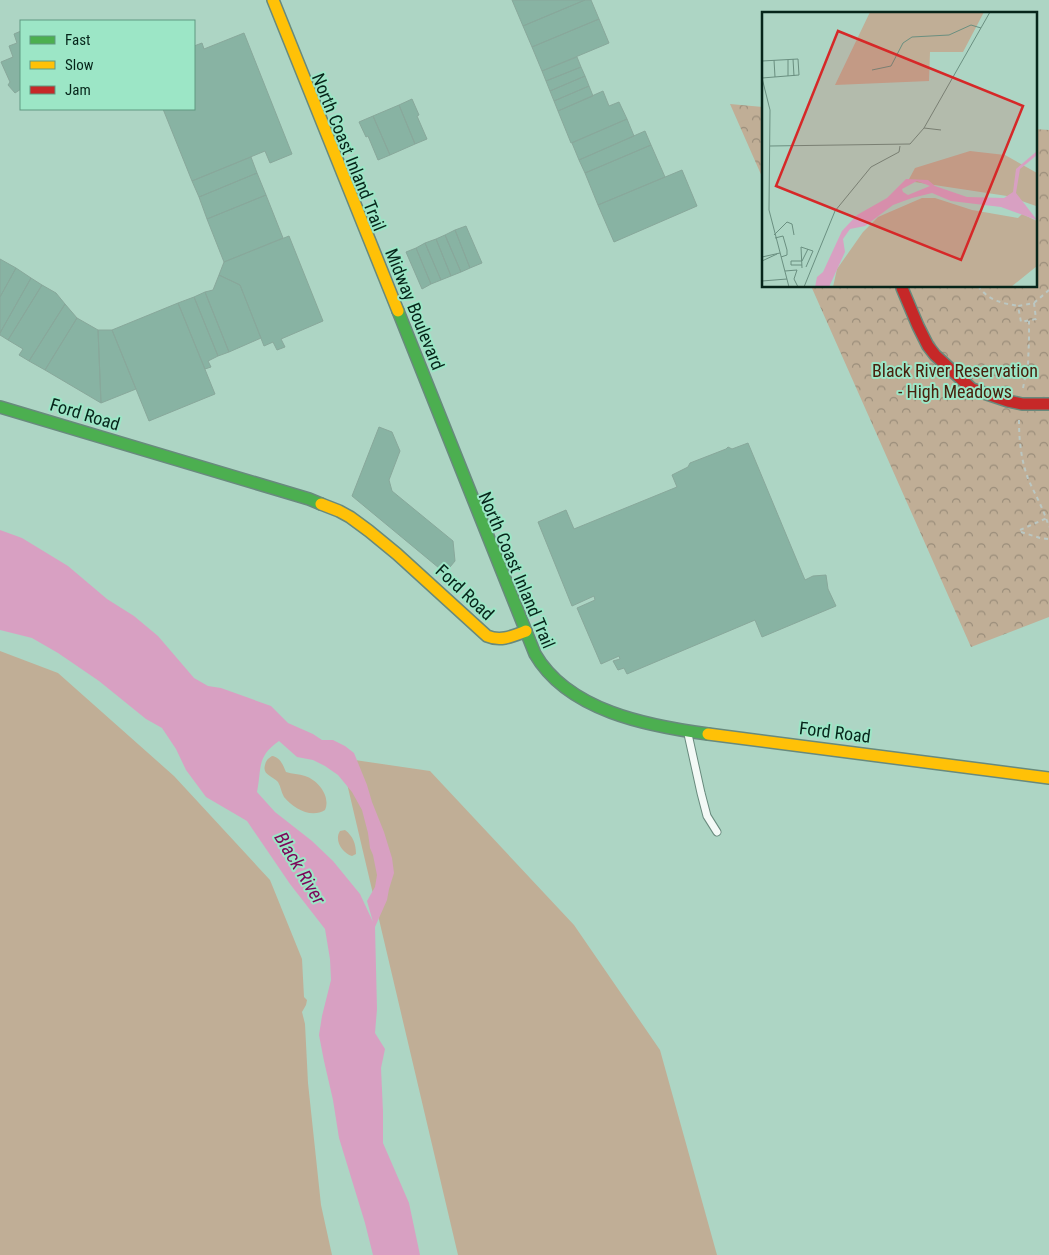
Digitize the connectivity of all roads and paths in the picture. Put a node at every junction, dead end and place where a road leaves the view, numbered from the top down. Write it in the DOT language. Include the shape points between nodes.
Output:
graph roads {
  1 [pos="273,0"];
  2 [pos="902,288"];
  3 [pos="979,288"];
  4 [pos="1049,290"];
  5 [pos="1034,303"];
  6 [pos="1018,306"];
  7 [pos="1029,321"];
  8 [pos="1020,404"];
  9 [pos="1049,404"];
  10 [pos="0,407"];
  11 [pos="1047,518"];
  12 [pos="1049,527"];
  13 [pos="1049,539"];
  14 [pos="526,631"];
  15 [pos="687,731"];
  16 [pos="1049,778"];
  17 [pos="717,832"];
  1 -- 14 [label="street, Midway Boulevard"];
  2 -- 8 [label="street" via="935,356 972,388"];
  3 -- 6 [label="path" via="992,299"];
  4 -- 5 [label="path"];
  5 -- 6 [label="path"];
  5 -- 7 [label="path" via="1036,319"];
  6 -- 7 [label="path" via="1021,322"];
  7 -- 8 [label="path" via="1028,364"];
  8 -- 9 [label="street"];
  8 -- 11 [label="path" via="1022,460"];
  10 -- 14 [label="street, Ford Road" via="335,509 397,554 487,636 501,640"];
  11 -- 12 [label="path"];
  11 -- 13 [label="path" via="1020,531"];
  14 -- 15 [label="street, Ford Road" via="544,669 580,698 632,720"];
  15 -- 16 [label="street, Ford Road"];
  15 -- 17 [label="lane" via="707,816"];
}
